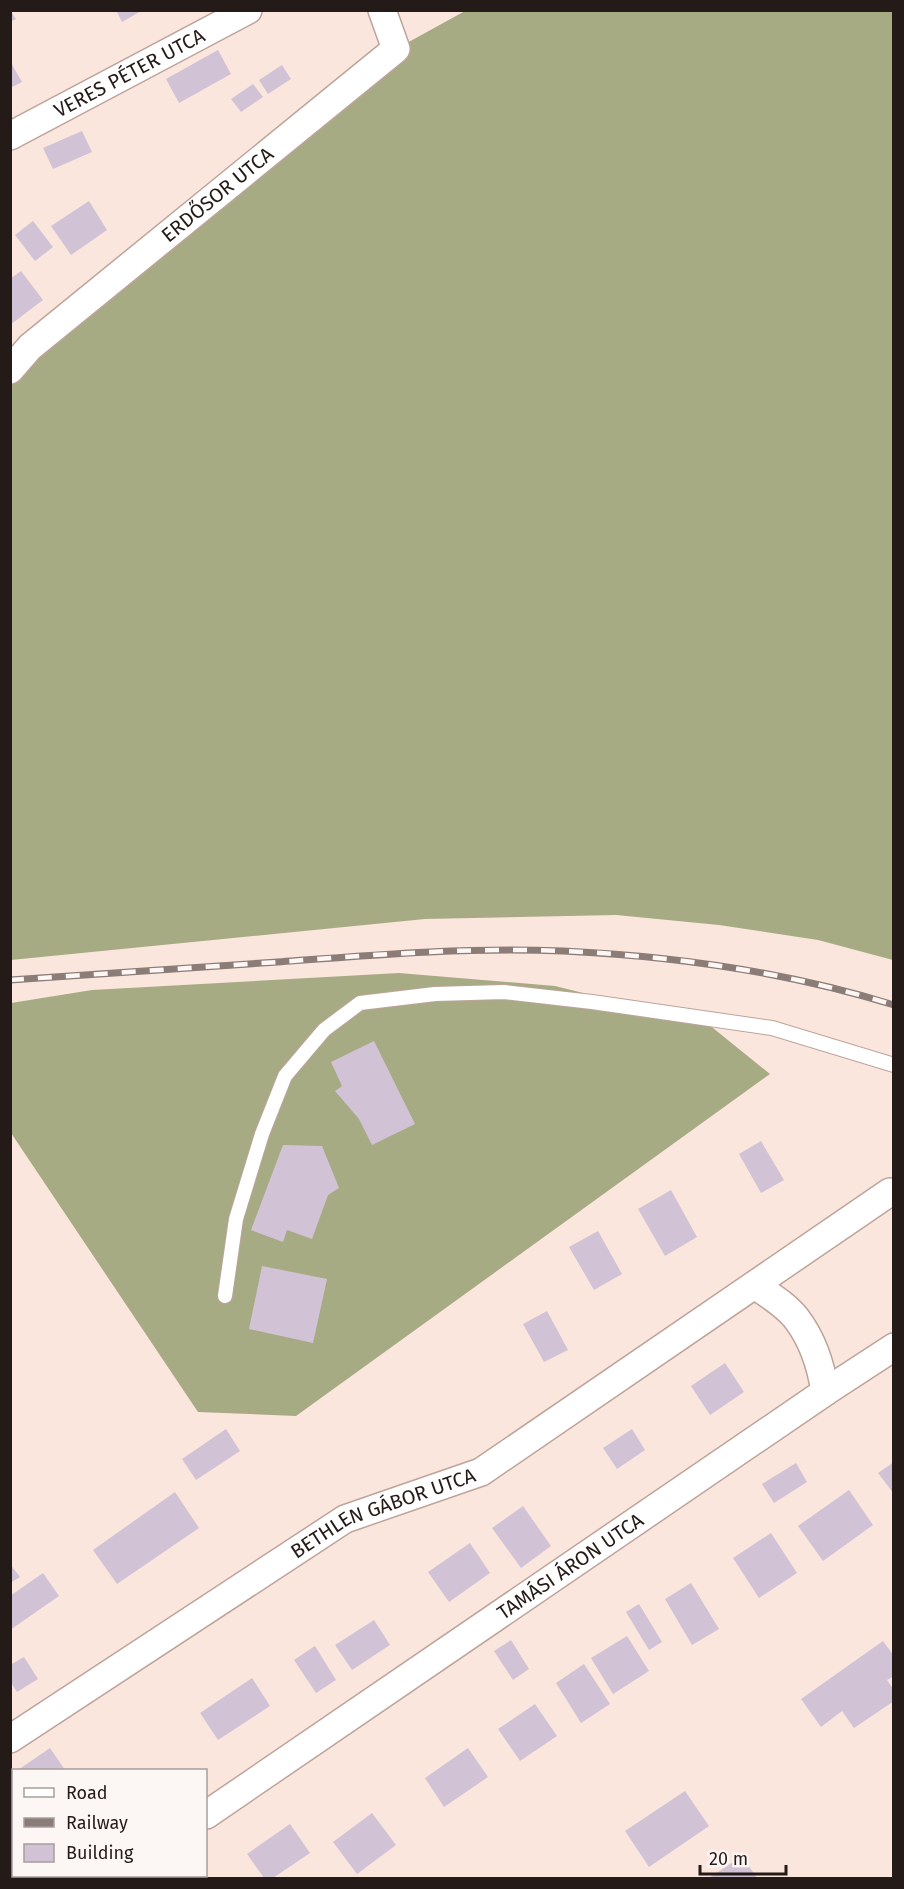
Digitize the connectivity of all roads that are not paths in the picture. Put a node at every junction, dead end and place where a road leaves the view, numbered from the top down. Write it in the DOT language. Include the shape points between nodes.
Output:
graph roads {
  1 [pos="248,10"];
  2 [pos="382,10"];
  3 [pos="10,136"];
  4 [pos="10,370"];
  5 [pos="894,1065"];
  6 [pos="890,1192"];
  7 [pos="755,1285"];
  8 [pos="225,1296"];
  9 [pos="894,1347"];
  10 [pos="825,1392"];
  11 [pos="10,1739"];
  12 [pos="207,1814"];
  1 -- 3 [label="street, VERES PÉTER UTCA"];
  2 -- 4 [label="street, ERDŐSOR UTCA" via="396,49 30,346"];
  5 -- 8 [label="lane" via="772,1028 592,1002 504,992 435,994 360,1004 324,1030 285,1076 236,1219"];
  6 -- 7 [label="street, BETHLEN GÁBOR UTCA"];
  7 -- 10 [label="street" via="795,1316 814,1346"];
  7 -- 11 [label="street, BETHLEN GÁBOR UTCA" via="481,1472 345,1519"];
  9 -- 10 [label="street, TAMÁSI ÁRON UTCA"];
  10 -- 12 [label="street, TAMÁSI ÁRON UTCA"];
}
